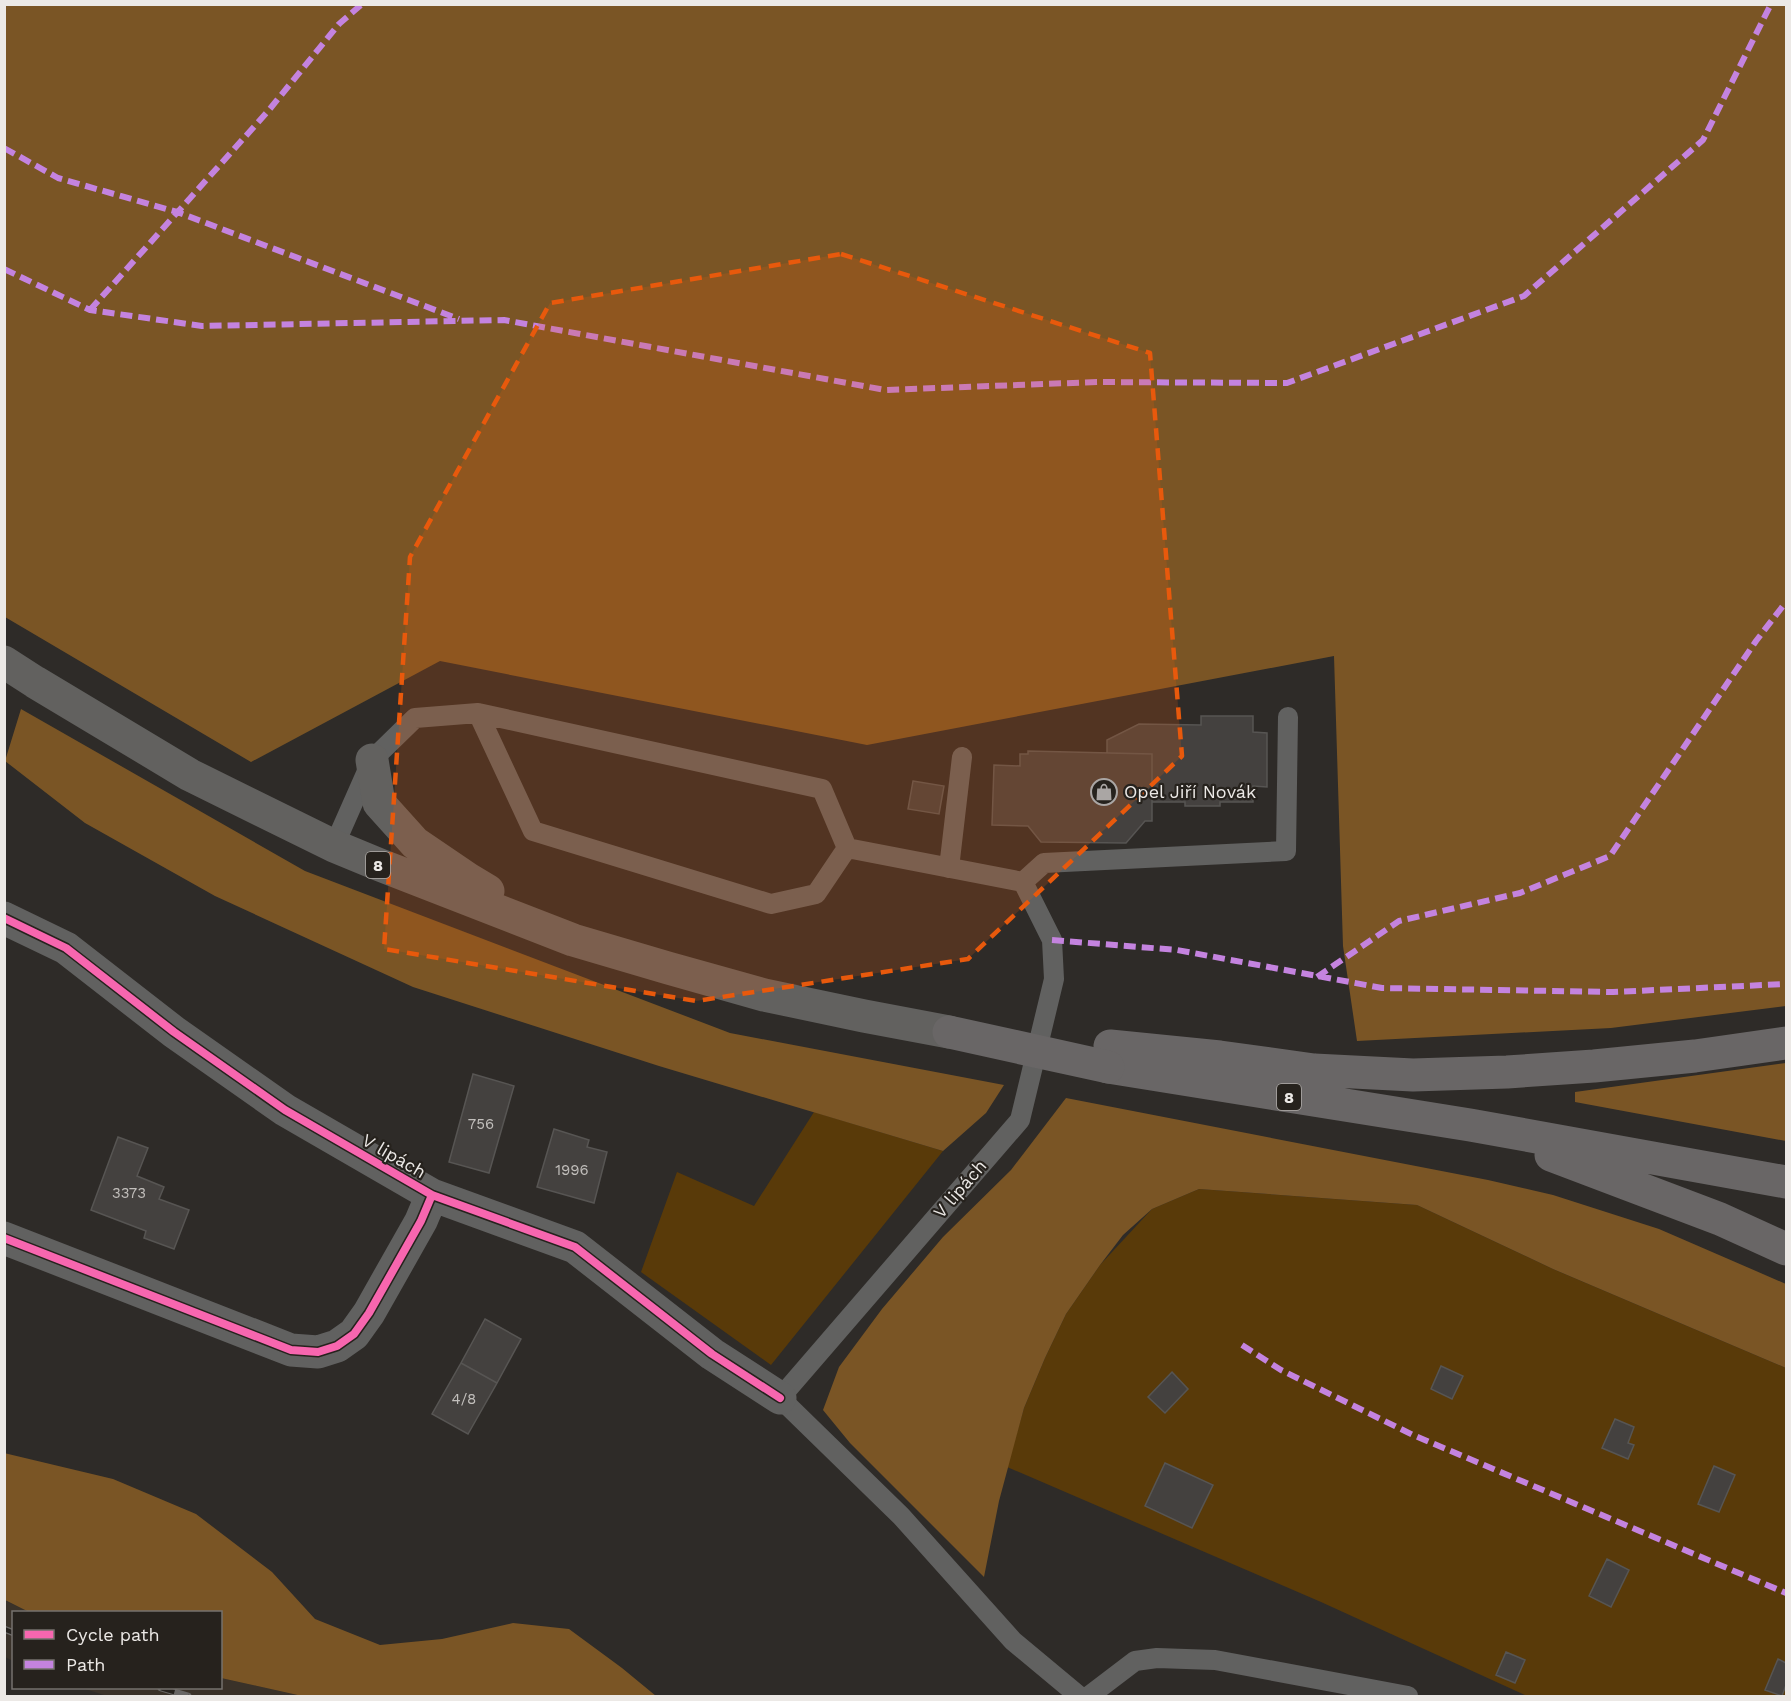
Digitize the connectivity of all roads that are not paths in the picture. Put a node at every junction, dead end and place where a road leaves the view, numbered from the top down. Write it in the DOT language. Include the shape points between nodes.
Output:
graph roads {
  1 [pos="4,662"];
  2 [pos="20,682"];
  3 [pos="478,713"];
  4 [pos="1288,717"];
  5 [pos="962,757"];
  6 [pos="372,760"];
  7 [pos="334,846"];
  8 [pos="847,848"];
  9 [pos="949,868"];
  10 [pos="1023,882"];
  11 [pos="4,918"];
  12 [pos="573,940"];
  13 [pos="950,1032"];
  14 [pos="1786,1043"];
  15 [pos="1109,1057"];
  16 [pos="1470,1125"];
  17 [pos="1786,1182"];
  18 [pos="432,1195"];
  19 [pos="4,1238"];
  20 [pos="1786,1249"];
  21 [pos="780,1398"];
  22 [pos="1079,1696"];
  23 [pos="1089,1696"];
  24 [pos="1408,1696"];
  1 -- 2 [label="main road, 8"];
  2 -- 7 [label="main road, 8" via="190,775"];
  3 -- 6 [label="lane" via="415,718"];
  3 -- 8 [label="lane" via="822,789"];
  3 -- 8 [label="lane" via="533,831 771,904 816,894"];
  4 -- 10 [label="lane" via="1286,851 1044,863"];
  5 -- 9 [label="lane"];
  6 -- 7 [label="lane"];
  6 -- 12 [label="main road" via="379,803 415,843"];
  7 -- 12 [label="main road, 8"];
  8 -- 9 [label="lane"];
  9 -- 10 [label="lane"];
  10 -- 21 [label="lane, V lipách" via="1052,940 1054,979 1020,1120"];
  11 -- 18 [label="street, V lipách" via="66,948 174,1032 285,1110"];
  12 -- 13 [label="main road, 8" via="764,995"];
  13 -- 15 [label="highway, 8, bridge"];
  14 -- 15 [label="highway" via="1593,1066 1413,1075 1314,1070 1220,1058"];
  15 -- 16 [label="highway, 8"];
  16 -- 17 [label="highway, 8"];
  16 -- 20 [label="highway, 8" via="1720,1219"];
  18 -- 19 [label="street" via="415,1232 354,1334 337,1346 318,1352 291,1350"];
  18 -- 21 [label="street, V lipách" via="575,1246 712,1354"];
  21 -- 22 [label="lane, V lipách" via="901,1516 1014,1641"];
  23 -- 24 [label="lane" via="1135,1661 1157,1658 1215,1660"];
}
